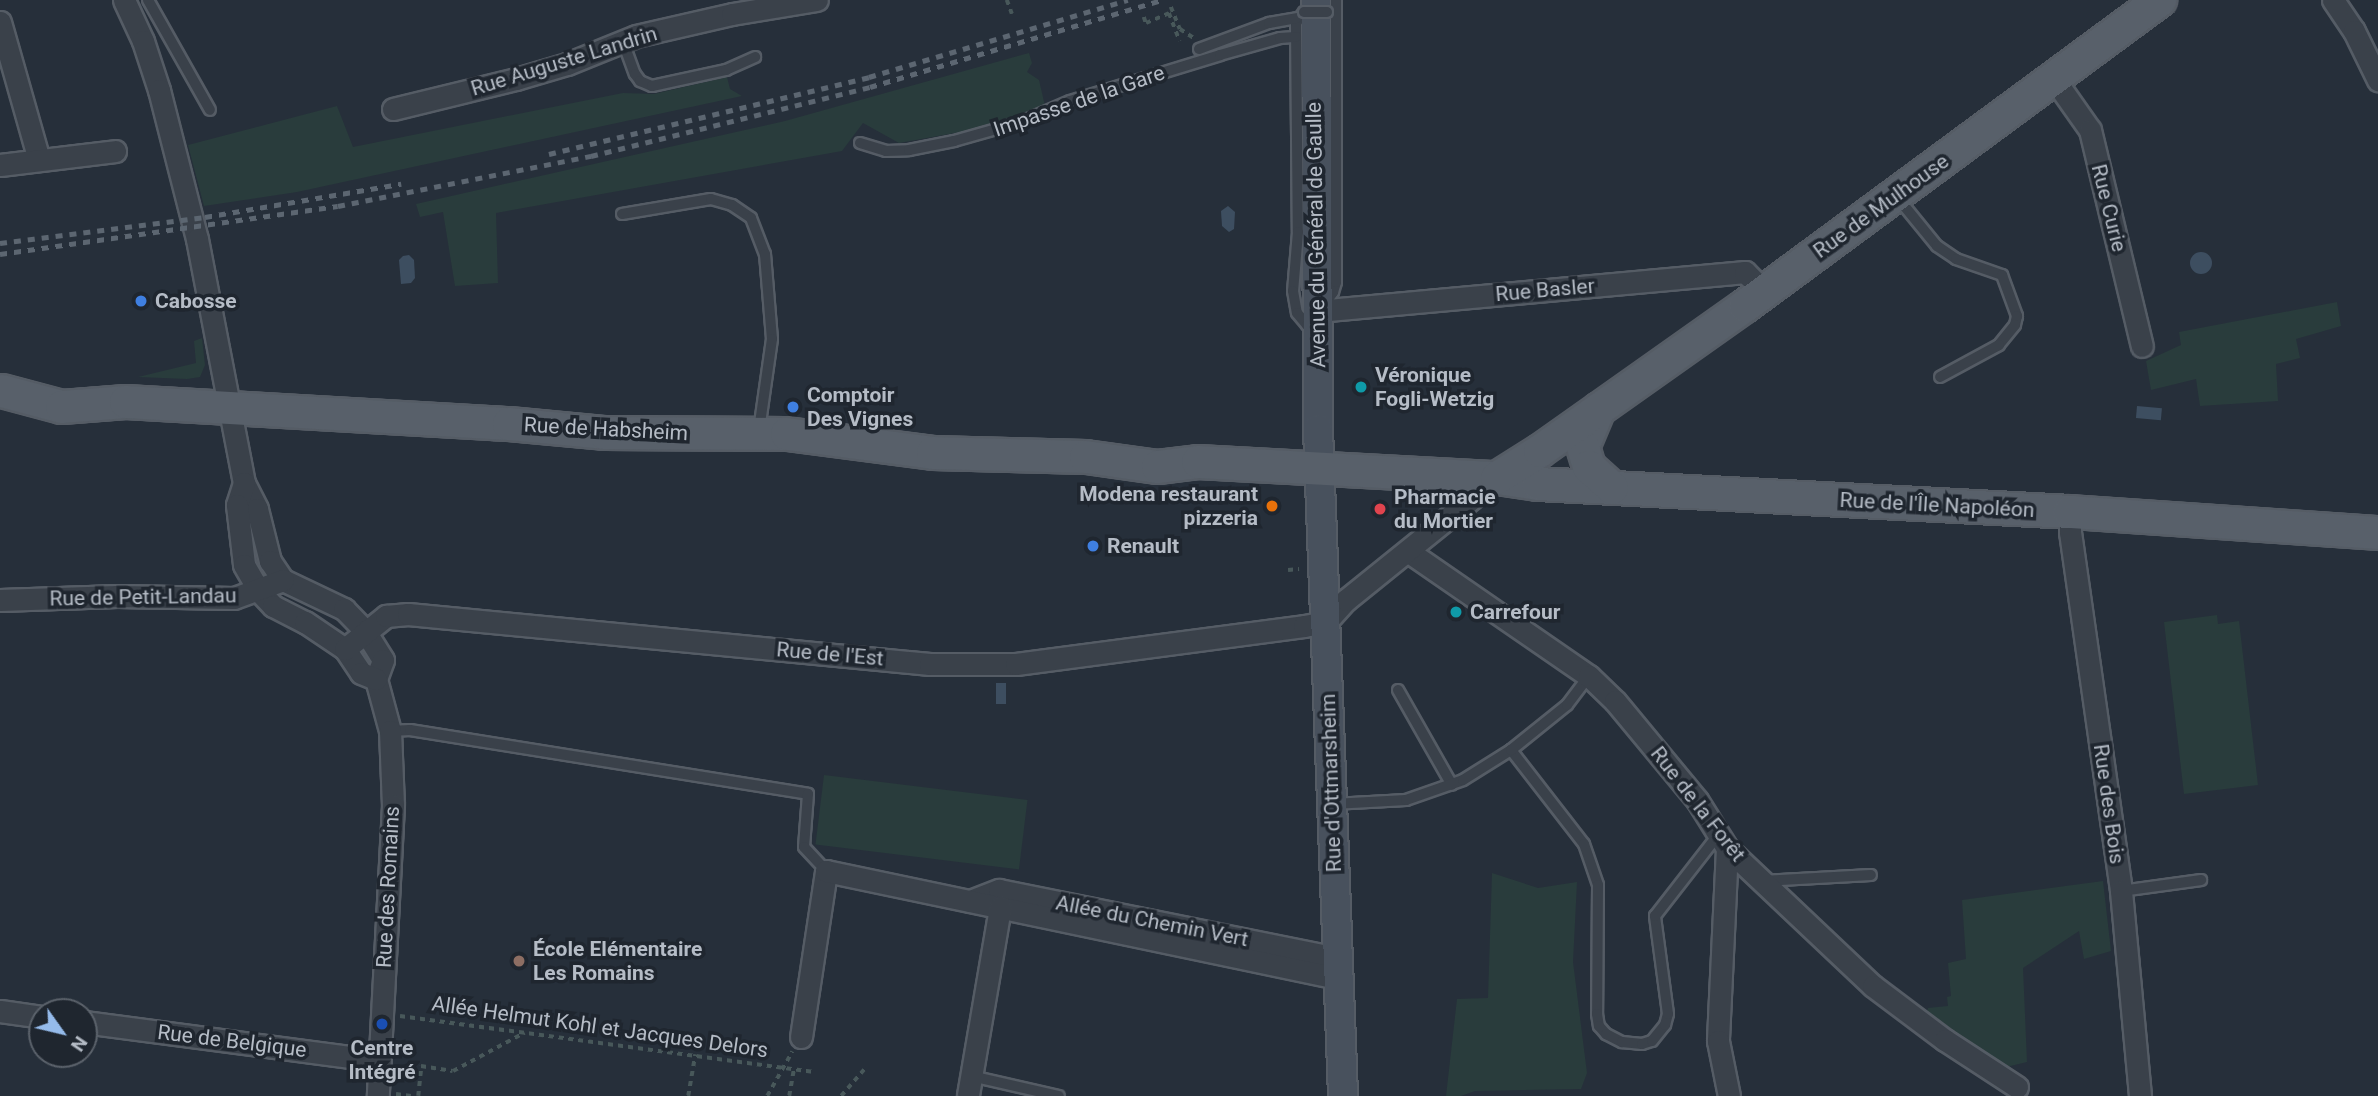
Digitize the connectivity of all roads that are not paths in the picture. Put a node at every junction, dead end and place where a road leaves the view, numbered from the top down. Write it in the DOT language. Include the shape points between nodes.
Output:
graph roads {
  1 [pos="124,0"];
  2 [pos="148,0"];
  3 [pos="817,0"];
  4 [pos="1336,0"];
  5 [pos="2160,0"];
  6 [pos="2333,0"];
  7 [pos="722,8"];
  8 [pos="1316,11"];
  9 [pos="0,22"];
  10 [pos="1296,37"];
  11 [pos="622,39"];
  12 [pos="1201,48"];
  13 [pos="755,57"];
  14 [pos="2054,79"];
  15 [pos="2378,80"];
  16 [pos="393,108"];
  17 [pos="210,110"];
  18 [pos="860,143"];
  19 [pos="115,151"];
  20 [pos="39,160"];
  21 [pos="0,165"];
  22 [pos="1896,195"];
  23 [pos="622,214"];
  24 [pos="1764,291"];
  25 [pos="1317,319"];
  26 [pos="2142,346"];
  27 [pos="1940,377"];
  28 [pos="1,391"];
  29 [pos="1599,408"];
  30 [pos="229,410"];
  31 [pos="758,433"];
  32 [pos="1319,470"];
  33 [pos="1497,478"];
  34 [pos="244,483"];
  35 [pos="1612,488"];
  36 [pos="2070,512"];
  37 [pos="2378,533"];
  38 [pos="1409,552"];
  39 [pos="283,580"];
  40 [pos="259,592"];
  41 [pos="0,600"];
  42 [pos="1326,622"];
  43 [pos="365,631"];
  44 [pos="345,649"];
  45 [pos="1589,677"];
  46 [pos="376,680"];
  47 [pos="1398,690"];
  48 [pos="390,731"];
  49 [pos="1511,750"];
  50 [pos="1452,785"];
  51 [pos="1331,804"];
  52 [pos="1722,841"];
  53 [pos="826,871"];
  54 [pos="1871,875"];
  55 [pos="2202,880"];
  56 [pos="1762,881"];
  57 [pos="2121,891"];
  58 [pos="970,901"];
  59 [pos="1000,908"];
  60 [pos="1336,968"];
  61 [pos="0,1011"];
  62 [pos="28,1015"];
  63 [pos="98,1024"];
  64 [pos="801,1037"];
  65 [pos="379,1061"];
  66 [pos="2017,1087"];
  67 [pos="969,1089"];
  68 [pos="378,1096"];
  69 [pos="1059,1096"];
  70 [pos="1343,1096"];
  71 [pos="1729,1096"];
  72 [pos="2140,1096"];
  1 -- 30 [label="street" via="152,64 197,239"];
  2 -- 17 [label="lane"];
  3 -- 7 [label="street, Rue Auguste Landrin"];
  4 -- 8 [label="lane"];
  5 -- 14 [label="main road, Rue de Mulhouse"];
  6 -- 15 [label="street"];
  7 -- 11 [label="street, Rue Auguste Landrin"];
  8 -- 10 [label="lane"];
  8 -- 12 [label="lane"];
  8 -- 25 [label="main road, Avenue du Général de Gaulle"];
  9 -- 20 [label="street"];
  10 -- 18 [label="lane, Impasse de la Gare" via="1220,55 954,141 886,151"];
  10 -- 25 [label="lane" via="1298,232 1293,291 1301,320"];
  11 -- 13 [label="lane" via="635,74 652,86 726,70"];
  11 -- 16 [label="street, Rue Auguste Landrin" via="567,64"];
  14 -- 22 [label="main road, Rue de Mulhouse"];
  14 -- 26 [label="street, Rue Curie" via="2090,130"];
  19 -- 20 [label="street"];
  20 -- 21 [label="street"];
  22 -- 24 [label="main road, Rue de Mulhouse"];
  22 -- 27 [label="lane" via="1937,246 1956,259 2001,275 2017,316 1999,345"];
  23 -- 31 [label="lane" via="711,198 733,205 751,218 765,254 772,339"];
  24 -- 25 [label="street, Rue Basler" via="1745,272"];
  24 -- 29 [label="main road, Rue de Mulhouse"];
  25 -- 32 [label="main road, Avenue du Général de Gaulle"];
  28 -- 30 [label="main road, Rue de Habsheim" via="83,391 126,402"];
  29 -- 33 [label="main road, Rue de Mulhouse"];
  29 -- 35 [label="main road" via="1583,447 1589,467"];
  30 -- 31 [label="main road, Rue de Habsheim" via="604,433"];
  30 -- 34 [label="street"];
  31 -- 32 [label="main road, Rue de Habsheim" via="933,453 1086,457 1154,452 1198,462"];
  32 -- 33 [label="main road, Rue de Habsheim"];
  32 -- 42 [label="main road, Rue d'Ottmarsheim"];
  33 -- 35 [label="main road, Rue de l'Île Napoléon"];
  33 -- 38 [label="street"];
  34 -- 39 [label="street" via="257,509 270,561"];
  34 -- 40 [label="street" via="237,505 244,565"];
  35 -- 36 [label="main road, Rue de l'Île Napoléon"];
  36 -- 37 [label="main road, Rue de l'Île Napoléon"];
  36 -- 57 [label="street, Rue des Bois"];
  38 -- 42 [label="street" via="1346,600"];
  38 -- 45 [label="street, Rue de la Forêt"];
  39 -- 40 [label="street, Rue de Petit-Landau"];
  39 -- 43 [label="street, Rue des Romains" via="344,609"];
  40 -- 41 [label="street, Rue de Petit-Landau" via="234,598"];
  40 -- 44 [label="street" via="273,606"];
  42 -- 43 [label="street, Rue de l'Est" via="1016,664 930,664 408,614 386,616"];
  42 -- 51 [label="main road, Rue d'Ottmarsheim"];
  43 -- 44 [label="street, Rue de l'Est"];
  43 -- 46 [label="street, Rue des Romains" via="383,660"];
  44 -- 46 [label="street" via="361,673"];
  45 -- 49 [label="lane" via="1567,705"];
  45 -- 52 [label="street, Rue de la Forêt" via="1615,701 1697,800"];
  46 -- 48 [label="street, Rue des Romains"];
  47 -- 50 [label="lane"];
  48 -- 53 [label="lane" via="410,730 808,794 804,848"];
  48 -- 65 [label="street, Rue des Romains" via="393,805"];
  49 -- 50 [label="lane"];
  49 -- 52 [label="lane" via="1584,845 1598,885 1599,1026 1622,1042 1652,1041 1665,1025 1668,1014 1656,916"];
  50 -- 51 [label="lane" via="1406,800"];
  51 -- 60 [label="main road, Rue d'Ottmarsheim"];
  52 -- 56 [label="street, Rue de la Forêt"];
  52 -- 71 [label="street" via="1718,1041"];
  53 -- 58 [label="street, Allée du Chemin Vert"];
  53 -- 64 [label="street"];
  54 -- 56 [label="lane"];
  55 -- 57 [label="lane"];
  56 -- 66 [label="street, Rue de la Forêt" via="1873,986"];
  57 -- 72 [label="street, Rue des Bois"];
  58 -- 59 [label="street, Allée du Chemin Vert"];
  58 -- 60 [label="street, Allée du Chemin Vert" via="999,890"];
  59 -- 60 [label="street, Allée du Chemin Vert"];
  59 -- 67 [label="street"];
  60 -- 70 [label="main road, Rue d'Ottmarsheim"];
  61 -- 62 [label="street"];
  63 -- 65 [label="street, Rue de Belgique"];
  65 -- 68 [label="street, Rue des Romains"];
  67 -- 69 [label="lane"];
}
